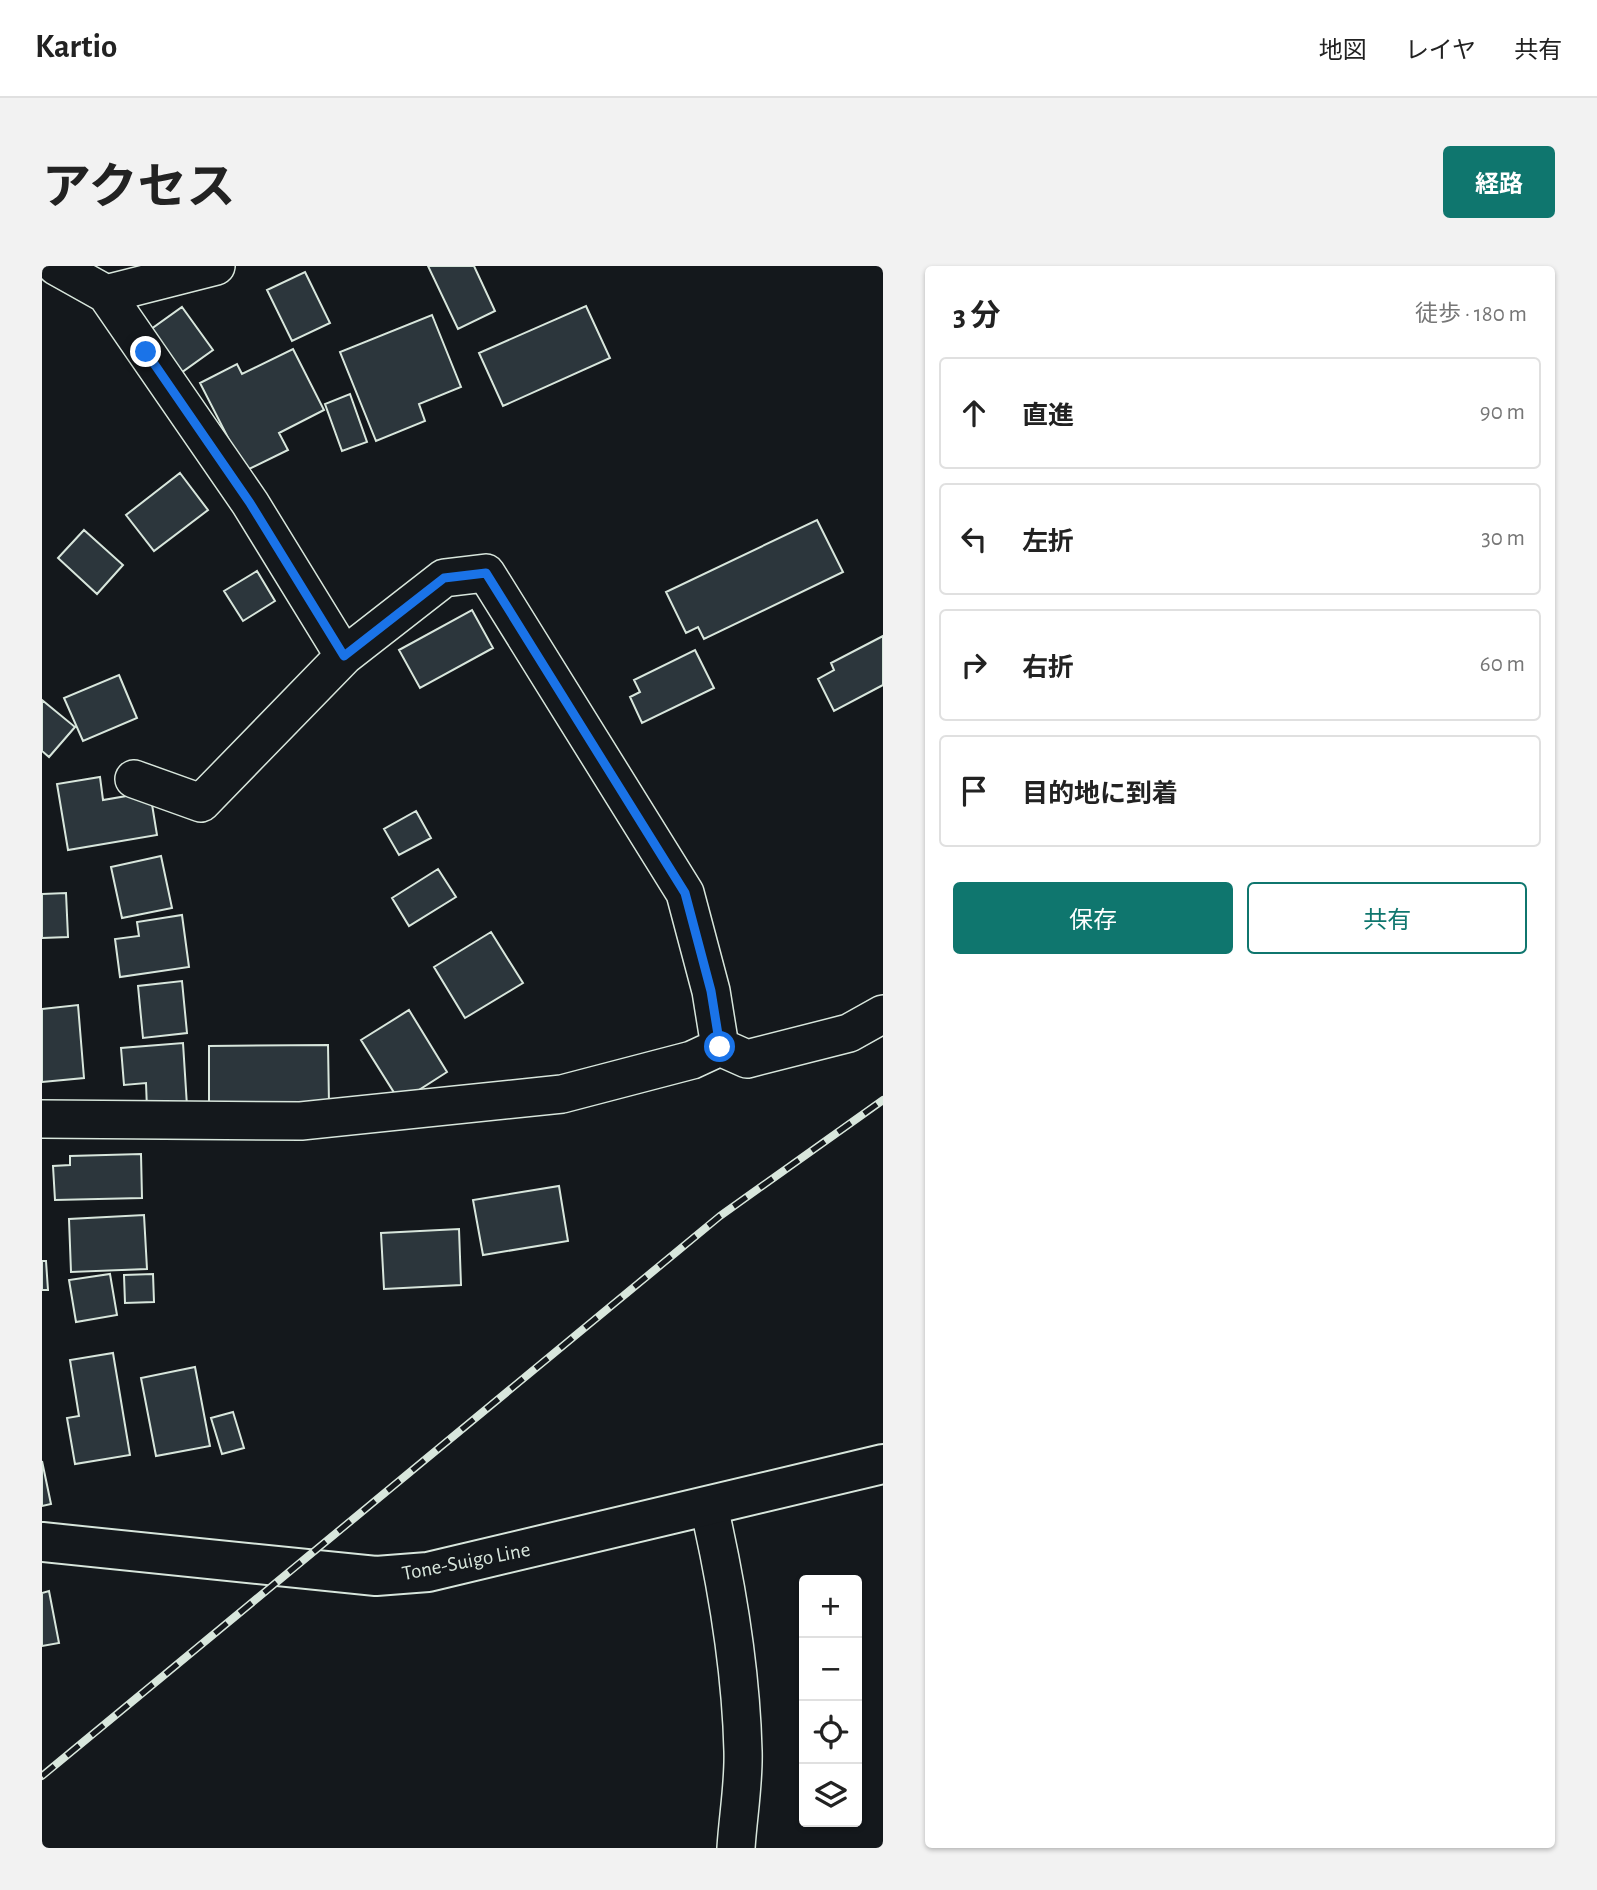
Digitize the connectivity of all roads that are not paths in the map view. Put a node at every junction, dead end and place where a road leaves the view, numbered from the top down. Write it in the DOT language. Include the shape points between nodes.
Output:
graph roads {
  1 [pos="56,266"];
  2 [pos="216,266"];
  3 [pos="106,294"];
  4 [pos="344,656"];
  5 [pos="134,779"];
  6 [pos="883,1014"];
  7 [pos="720,1047"];
  8 [pos="42,1119"];
  9 [pos="883,1464"];
  10 [pos="709,1507"];
  11 [pos="42,1542"];
  12 [pos="736,1848"];
  1 -- 3 [label="street"];
  2 -- 3 [label="street"];
  3 -- 4 [label="street" via="250,503"];
  4 -- 5 [label="street" via="201,803"];
  4 -- 7 [label="street" via="444,578 486,573 685,893 711,991"];
  6 -- 7 [label="street" via="849,1033 747,1059"];
  7 -- 8 [label="street" via="692,1060 562,1094 301,1121"];
  9 -- 10 [label="highway, Tone-Suigo Line"];
  10 -- 11 [label="highway, Tone-Suigo Line" via="428,1572 376,1576"];
  10 -- 12 [label="street" via="725,1575 739,1697 743,1753"];
}
